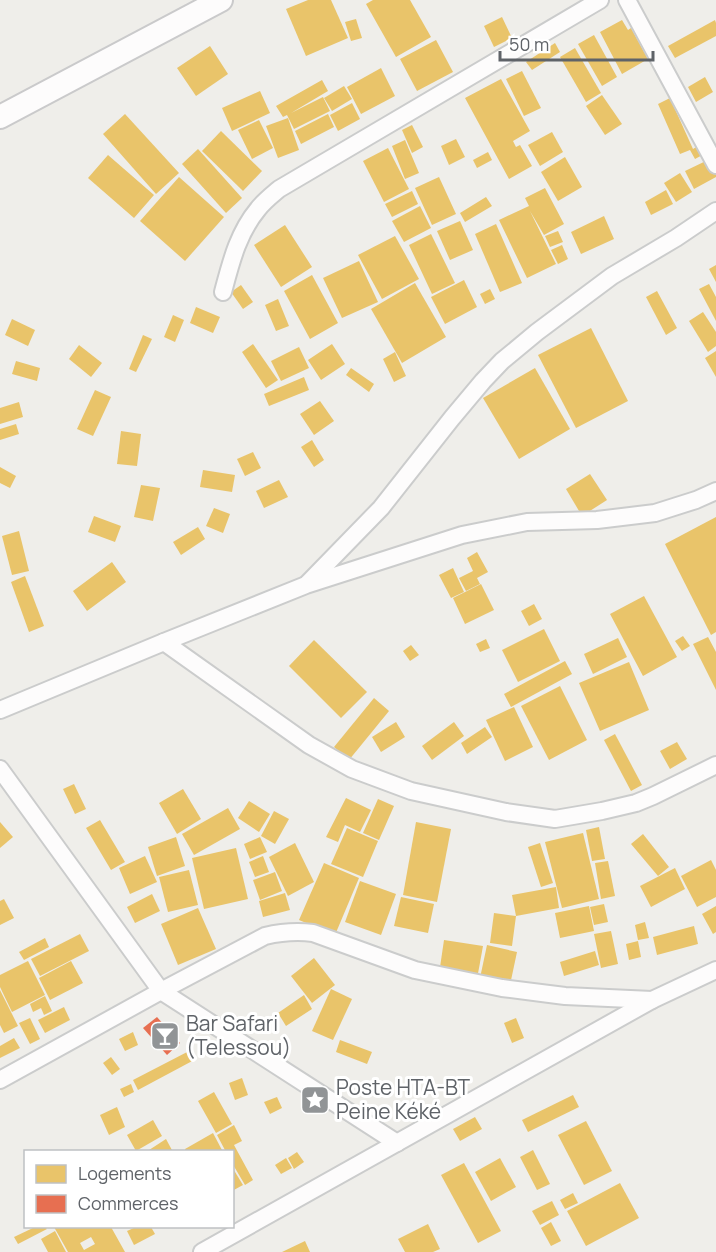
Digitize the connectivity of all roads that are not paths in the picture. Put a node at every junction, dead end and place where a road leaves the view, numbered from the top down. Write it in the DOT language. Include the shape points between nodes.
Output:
graph roads {
  1 [pos="221,0"];
  2 [pos="600,0"];
  3 [pos="627,0"];
  4 [pos="0,117"];
  5 [pos="716,165"];
  6 [pos="716,211"];
  7 [pos="223,292"];
  8 [pos="716,491"];
  9 [pos="306,585"];
  10 [pos="164,642"];
  11 [pos="0,710"];
  12 [pos="716,765"];
  13 [pos="0,770"];
  14 [pos="716,970"];
  15 [pos="161,991"];
  16 [pos="652,1000"];
  17 [pos="0,1080"];
  18 [pos="397,1143"];
  19 [pos="202,1252"];
  1 -- 4 [label="street"];
  2 -- 7 [label="street" via="279,189 245,226"];
  3 -- 5 [label="street"];
  6 -- 9 [label="street" via="612,276 502,361 381,508"];
  8 -- 9 [label="street" via="655,513 527,522 462,535"];
  9 -- 10 [label="street"];
  10 -- 11 [label="street"];
  10 -- 12 [label="street" via="309,745 352,769 411,791 555,819 636,803"];
  13 -- 15 [label="street"];
  14 -- 16 [label="street"];
  15 -- 16 [label="street" via="265,936 297,931 313,933 416,970 502,988"];
  15 -- 17 [label="street"];
  15 -- 18 [label="street"];
  16 -- 18 [label="street"];
  18 -- 19 [label="street"];
}
